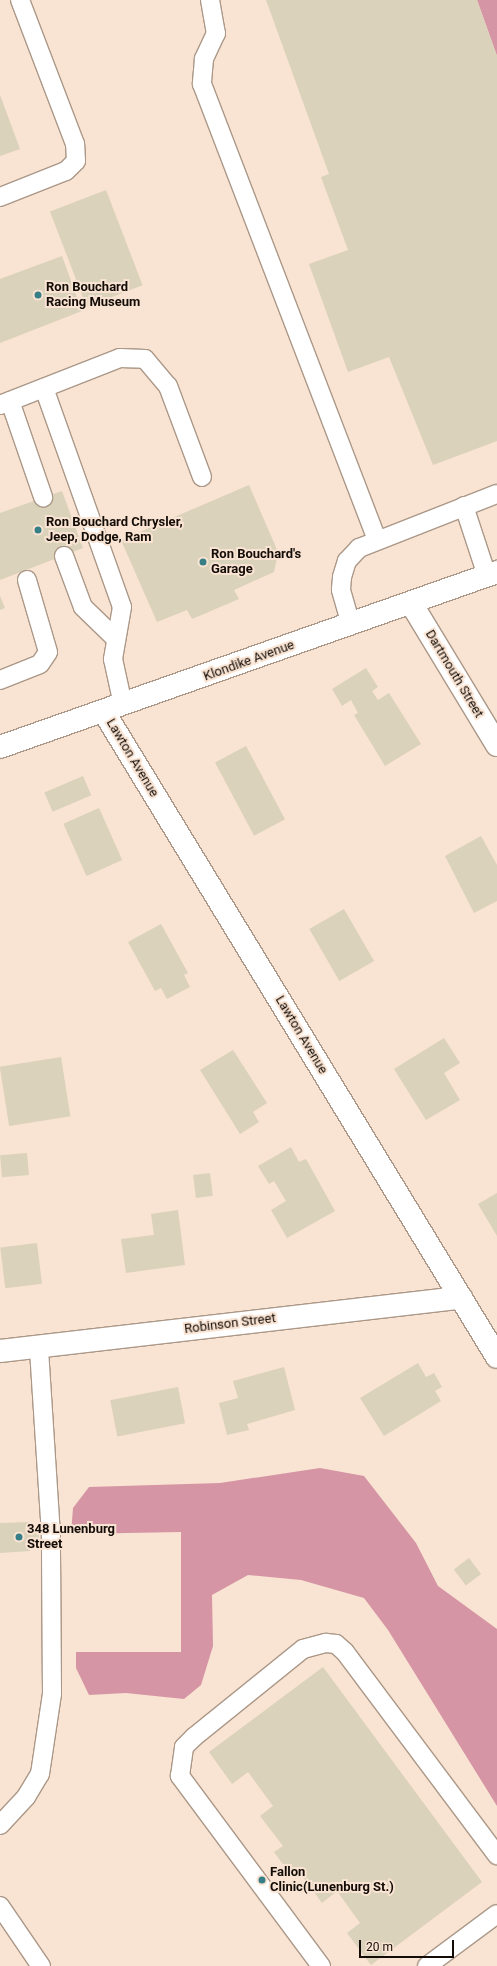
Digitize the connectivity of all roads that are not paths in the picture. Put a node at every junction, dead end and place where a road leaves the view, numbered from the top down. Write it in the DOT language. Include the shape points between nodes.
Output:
graph roads {
  1 [pos="20,0"];
  2 [pos="210,0"];
  3 [pos="0,196"];
  4 [pos="44,388"];
  5 [pos="5,403"];
  6 [pos="202,477"];
  7 [pos="497,494"];
  8 [pos="43,497"];
  9 [pos="464,506"];
  10 [pos="376,539"];
  11 [pos="64,556"];
  12 [pos="492,574"];
  13 [pos="27,580"];
  14 [pos="411,603"];
  15 [pos="351,625"];
  16 [pos="116,639"];
  17 [pos="0,680"];
  18 [pos="114,709"];
  19 [pos="497,745"];
  20 [pos="0,747"];
  21 [pos="460,1298"];
  22 [pos="39,1346"];
  23 [pos="0,1351"];
  24 [pos="497,1358"];
  25 [pos="0,1825"];
  26 [pos="497,1855"];
  27 [pos="0,1906"];
  28 [pos="497,1914"];
  29 [pos="41,1966"];
  30 [pos="320,1966"];
  31 [pos="427,1966"];
  1 -- 3 [label="lane" via="75,144 76,161 66,171"];
  2 -- 10 [label="lane" via="216,33 204,59 202,84"];
  4 -- 5 [label="lane"];
  4 -- 6 [label="lane" via="120,358 145,359 168,386"];
  4 -- 16 [label="lane" via="122,607"];
  5 -- 8 [label="lane"];
  7 -- 9 [label="lane"];
  9 -- 10 [label="lane"];
  9 -- 12 [label="lane"];
  10 -- 15 [label="lane" via="359,548 347,561 342,577 341,589"];
  11 -- 16 [label="lane" via="83,607"];
  12 -- 14 [label="street, Klondike Avenue"];
  13 -- 17 [label="lane" via="48,652 40,664"];
  14 -- 15 [label="street, Klondike Avenue"];
  14 -- 19 [label="street, Dartmouth Street"];
  15 -- 18 [label="street, Klondike Avenue"];
  16 -- 18 [label="lane" via="113,659"];
  18 -- 20 [label="street, Klondike Avenue"];
  18 -- 21 [label="street, Lawton Avenue"];
  21 -- 22 [label="street, Robinson Street"];
  21 -- 24 [label="street, Lawton Avenue"];
  22 -- 23 [label="street, Robinson Street"];
  22 -- 25 [label="lane" via="51,1535 52,1694 40,1774 26,1797"];
  26 -- 30 [label="lane" via="345,1652 336,1644 326,1643 303,1649 194,1737 184,1748 180,1776"];
  27 -- 29 [label="lane"];
  28 -- 31 [label="lane"];
}
